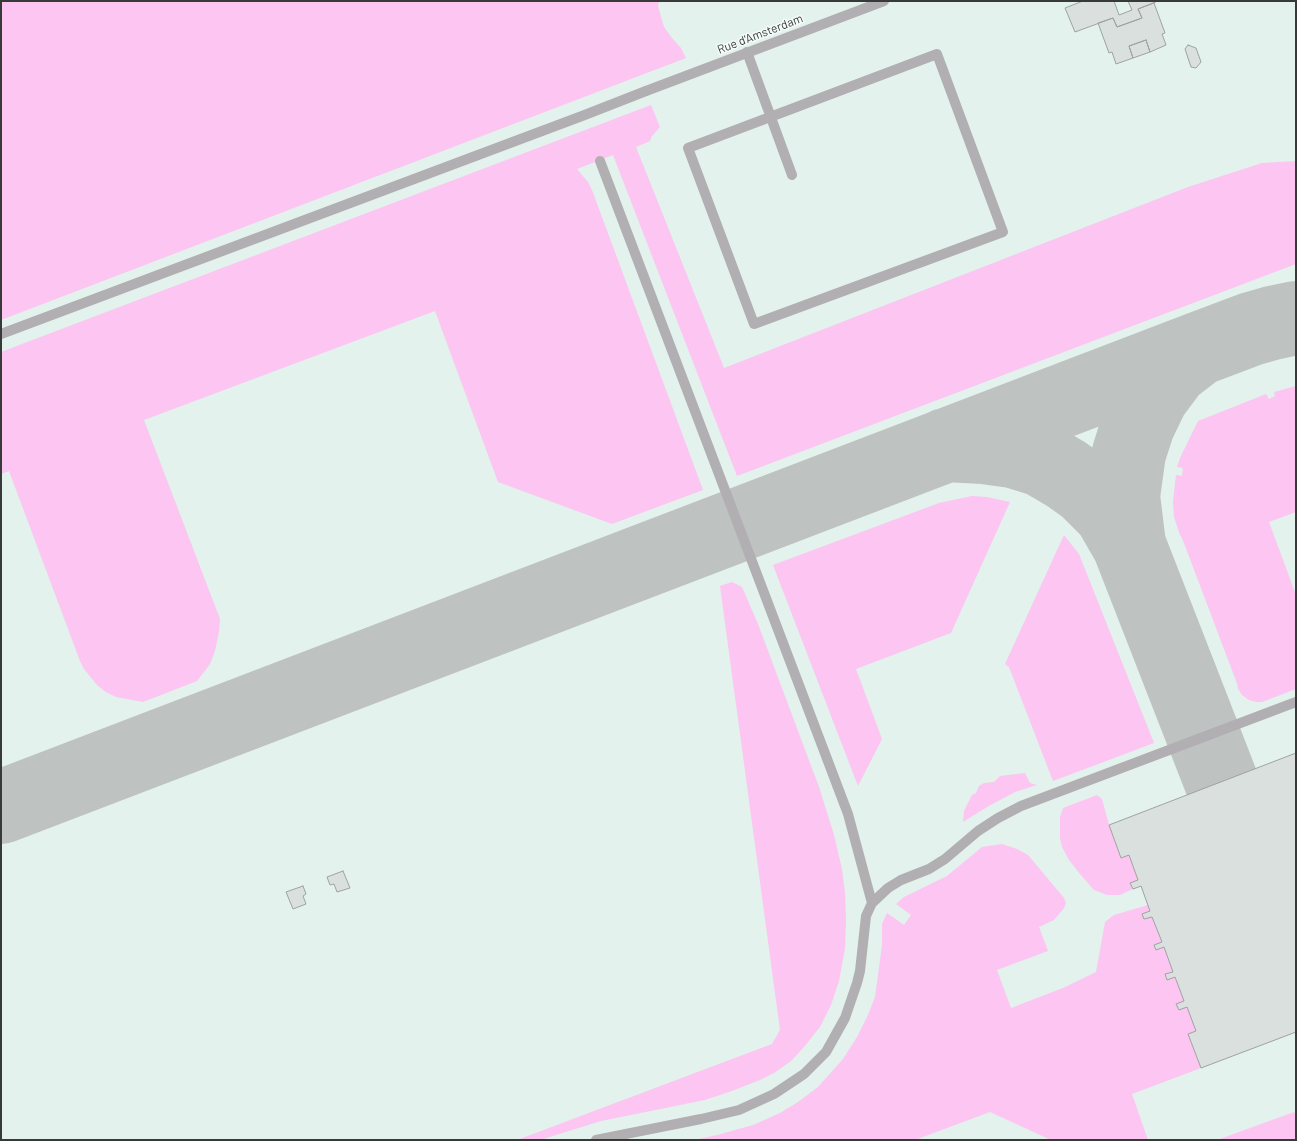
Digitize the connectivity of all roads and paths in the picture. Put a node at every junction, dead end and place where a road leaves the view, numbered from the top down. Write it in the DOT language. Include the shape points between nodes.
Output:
graph roads {
  1 [pos="884,1"];
  2 [pos="747,52"];
  3 [pos="771,117"];
  4 [pos="600,161"];
  5 [pos="792,175"];
  6 [pos="1,334"];
  7 [pos="1296,702"];
  8 [pos="872,903"];
  9 [pos="596,1140"];
  1 -- 2 [label="street, Rue d'Amsterdam"];
  2 -- 3 [label="street"];
  2 -- 6 [label="street, Rue d'Amsterdam"];
  3 -- 3 [label="street" via="937,54 1003,232 754,324 688,148"];
  3 -- 5 [label="street"];
  4 -- 8 [label="street" via="848,814"];
  7 -- 8 [label="street" via="1021,806 978,831 929,869 888,888"];
  8 -- 9 [label="street" via="866,916 857,983 845,1018 826,1052 804,1074 774,1094 739,1110"];
}
